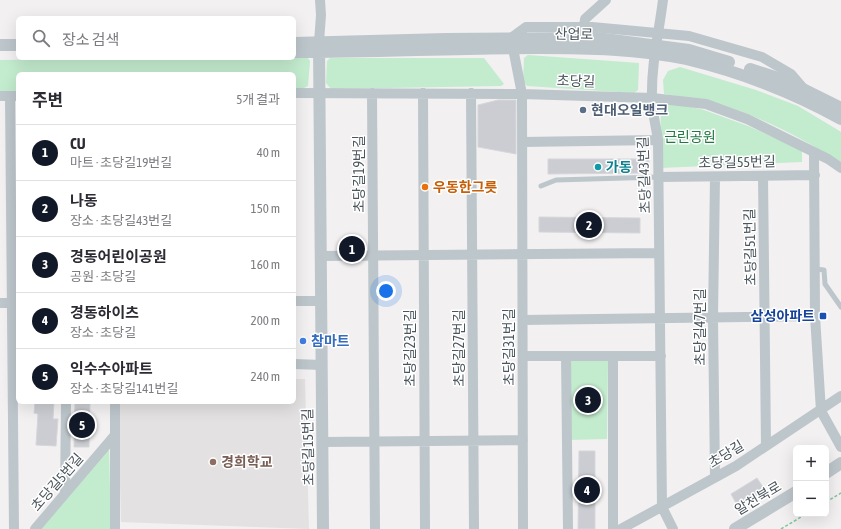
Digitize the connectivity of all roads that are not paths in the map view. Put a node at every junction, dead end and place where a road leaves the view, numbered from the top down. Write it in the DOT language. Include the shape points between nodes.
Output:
graph roads {
  1 [pos="320,0"];
  2 [pos="606,0"];
  3 [pos="663,0"];
  4 [pos="584,27"];
  5 [pos="658,32"];
  6 [pos="296,43"];
  7 [pos="512,43"];
  8 [pos="0,45"];
  9 [pos="16,45"];
  10 [pos="319,47"];
  11 [pos="655,49"];
  12 [pos="16,52"];
  13 [pos="296,52"];
  14 [pos="0,53"];
  15 [pos="804,90"];
  16 [pos="319,92"];
  17 [pos="296,93"];
  18 [pos="372,93"];
  19 [pos="423,93"];
  20 [pos="471,93"];
  21 [pos="522,94"];
  22 [pos="9,96"];
  23 [pos="652,98"];
  24 [pos="841,108"];
  25 [pos="841,119"];
  26 [pos="658,140"];
  27 [pos="522,142"];
  28 [pos="814,152"];
  29 [pos="841,168"];
  30 [pos="815,175"];
  31 [pos="763,176"];
  32 [pos="659,177"];
  33 [pos="714,177"];
  34 [pos="541,186"];
  35 [pos="659,252"];
  36 [pos="472,254"];
  37 [pos="522,254"];
  38 [pos="373,255"];
  39 [pos="424,255"];
  40 [pos="321,256"];
  41 [pos="815,269"];
  42 [pos="296,301"];
  43 [pos="321,301"];
  44 [pos="0,303"];
  45 [pos="15,303"];
  46 [pos="841,307"];
  47 [pos="815,316"];
  48 [pos="765,317"];
  49 [pos="660,318"];
  50 [pos="713,318"];
  51 [pos="523,320"];
  52 [pos="523,356"];
  53 [pos="566,356"];
  54 [pos="613,356"];
  55 [pos="660,356"];
  56 [pos="296,364"];
  57 [pos="322,365"];
  58 [pos="841,396"];
  59 [pos="66,404"];
  60 [pos="115,404"];
  61 [pos="821,411"];
  62 [pos="115,435"];
  63 [pos="523,440"];
  64 [pos="374,441"];
  65 [pos="424,441"];
  66 [pos="474,441"];
  67 [pos="322,442"];
  68 [pos="766,446"];
  69 [pos="841,447"];
  70 [pos="841,463"];
  71 [pos="829,471"];
  72 [pos="715,477"];
  73 [pos="65,494"];
  74 [pos="793,494"];
  75 [pos="662,507"];
  76 [pos="14,529"];
  77 [pos="35,529"];
  78 [pos="115,529"];
  79 [pos="323,529"];
  80 [pos="374,529"];
  81 [pos="425,529"];
  82 [pos="474,529"];
  83 [pos="523,529"];
  84 [pos="568,529"];
  85 [pos="613,529"];
  86 [pos="621,529"];
  87 [pos="674,529"];
  88 [pos="735,529"];
  1 -- 10 [label="street"];
  2 -- 4 [label="street" via="585,19"];
  3 -- 5 [label="street, 초당길43번길"];
  4 -- 5 [label="street"];
  4 -- 7 [label="street" via="526,27"];
  5 -- 11 [label="street, 초당길43번길"];
  5 -- 15 [label="street" via="689,36 762,57 791,74"];
  6 -- 10 [label="street, 산업로"];
  7 -- 10 [label="street, 산업로"];
  7 -- 11 [label="street, 산업로" via="597,38"];
  7 -- 21 [label="street, 초당길31번길"];
  8 -- 9 [label="street"];
  10 -- 13 [label="street, 산업로"];
  10 -- 16 [label="street, 초당길15번길"];
  11 -- 15 [label="street, 산업로" via="689,50 787,81"];
  11 -- 23 [label="street, 초당길43번길"];
  11 -- 25 [label="street, 산업로" via="729,70 789,92"];
  12 -- 14 [label="street"];
  15 -- 24 [label="street, 산업로"];
  16 -- 17 [label="street, 초당길"];
  16 -- 18 [label="street, 초당길"];
  16 -- 40 [label="street, 초당길15번길"];
  18 -- 19 [label="street, 초당길"];
  18 -- 38 [label="street, 초당길19번길"];
  19 -- 20 [label="street, 초당길"];
  19 -- 39 [label="street, 초당길23번길"];
  20 -- 21 [label="street, 초당길"];
  20 -- 36 [label="street, 초당길27번길"];
  21 -- 23 [label="street, 초당길"];
  21 -- 27 [label="street, 초당길31번길"];
  22 -- 45 [label="street"];
  23 -- 26 [label="street, 초당길43번길"];
  23 -- 28 [label="street, 초당길" via="706,104 747,119"];
  26 -- 27 [label="street"];
  26 -- 32 [label="street, 초당길43번길"];
  27 -- 37 [label="street, 초당길31번길"];
  28 -- 29 [label="street, 초당길"];
  28 -- 30 [label="street"];
  30 -- 31 [label="street, 초당길55번길"];
  30 -- 41 [label="street"];
  31 -- 33 [label="street, 초당길55번길"];
  31 -- 48 [label="street, 초당길51번길"];
  32 -- 33 [label="street, 초당길55번길"];
  32 -- 34 [label="lane" via="556,180"];
  32 -- 35 [label="street, 초당길43번길"];
  33 -- 50 [label="street, 초당길47번길"];
  35 -- 37 [label="street"];
  35 -- 49 [label="street, 초당길43번길"];
  36 -- 37 [label="street"];
  36 -- 39 [label="street"];
  36 -- 66 [label="street, 초당길27번길"];
  37 -- 51 [label="street, 초당길31번길"];
  38 -- 39 [label="street"];
  38 -- 40 [label="street"];
  38 -- 64 [label="street, 초당길19번길"];
  39 -- 65 [label="street, 초당길23번길"];
  40 -- 43 [label="street, 초당길15번길"];
  41 -- 46 [label="lane" via="824,270 825,284"];
  41 -- 47 [label="street"];
  42 -- 43 [label="street"];
  43 -- 57 [label="street, 초당길15번길"];
  44 -- 45 [label="street"];
  45 -- 76 [label="street"];
  47 -- 48 [label="street"];
  47 -- 61 [label="street"];
  48 -- 50 [label="street"];
  48 -- 68 [label="street, 초당길51번길"];
  49 -- 50 [label="street"];
  49 -- 51 [label="street"];
  49 -- 55 [label="street, 초당길43번길"];
  50 -- 72 [label="street, 초당길47번길"];
  51 -- 52 [label="street, 초당길31번길"];
  52 -- 53 [label="street"];
  52 -- 63 [label="street, 초당길31번길"];
  53 -- 54 [label="street"];
  53 -- 84 [label="street"];
  54 -- 55 [label="street"];
  54 -- 85 [label="street"];
  55 -- 75 [label="street, 초당길43번길"];
  56 -- 57 [label="street"];
  57 -- 67 [label="street, 초당길15번길"];
  58 -- 61 [label="street, 초당길"];
  59 -- 73 [label="street"];
  60 -- 62 [label="street"];
  61 -- 68 [label="street, 초당길"];
  61 -- 69 [label="street"];
  62 -- 73 [label="street, 초당길5번길"];
  62 -- 78 [label="street"];
  63 -- 66 [label="street"];
  63 -- 83 [label="street, 초당길31번길"];
  64 -- 65 [label="street"];
  64 -- 67 [label="street"];
  64 -- 80 [label="street, 초당길19번길"];
  65 -- 66 [label="street"];
  65 -- 81 [label="street, 초당길23번길"];
  66 -- 82 [label="street, 초당길27번길"];
  67 -- 79 [label="street, 초당길15번길"];
  68 -- 72 [label="street, 초당길"];
  70 -- 71 [label="street"];
  72 -- 75 [label="street, 초당길"];
  73 -- 77 [label="street, 초당길5번길"];
  74 -- 88 [label="street, 알천북로"];
  75 -- 86 [label="street, 초당길"];
  75 -- 87 [label="street"];
}
